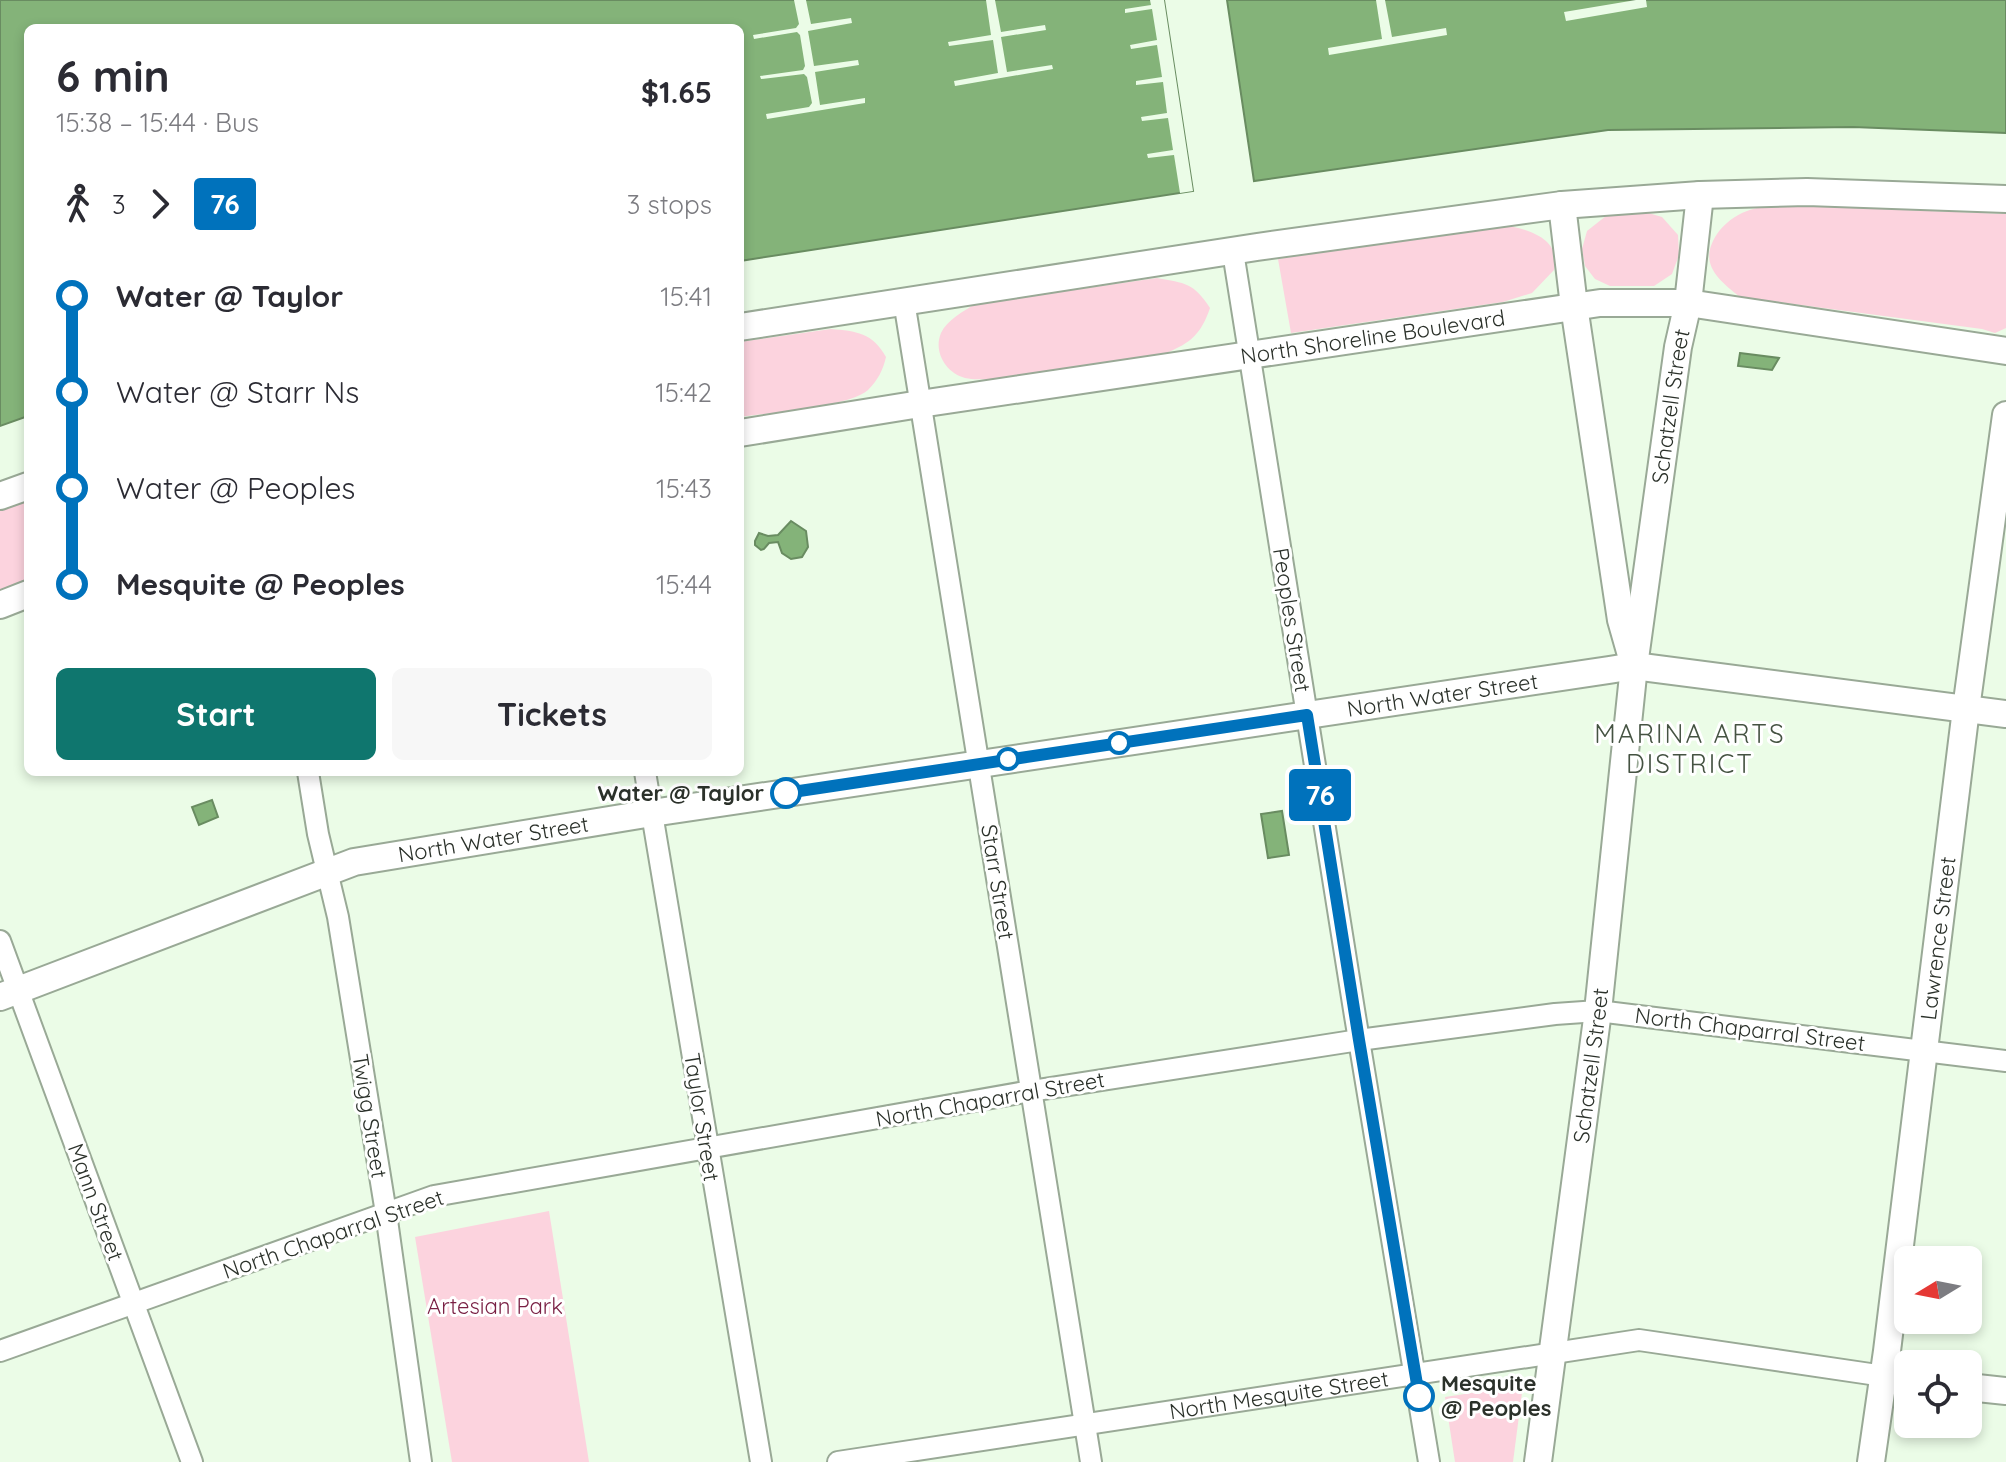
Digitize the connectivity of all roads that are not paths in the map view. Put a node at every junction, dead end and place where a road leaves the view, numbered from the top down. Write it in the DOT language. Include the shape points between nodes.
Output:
graph roads {
  1 [pos="1700,195"];
  2 [pos="2006,199"];
  3 [pos="1562,205"];
  4 [pos="1233,252"];
  5 [pos="904,301"];
  6 [pos="1688,303"];
  7 [pos="1574,306"];
  8 [pos="744,326"];
  9 [pos="2006,351"];
  10 [pos="1250,355"];
  11 [pos="920,404"];
  12 [pos="2006,415"];
  13 [pos="744,432"];
  14 [pos="24,487"];
  15 [pos="0,496"];
  16 [pos="24,596"];
  17 [pos="0,605"];
  18 [pos="1634,666"];
  19 [pos="1966,709"];
  20 [pos="2006,714"];
  21 [pos="1307,715"];
  22 [pos="979,764"];
  23 [pos="309,776"];
  24 [pos="646,776"];
  25 [pos="652,813"];
  26 [pos="327,872"];
  27 [pos="0,941"];
  28 [pos="9,994"];
  29 [pos="1598,1011"];
  30 [pos="1359,1040"];
  31 [pos="1924,1050"];
  32 [pos="2006,1061"];
  33 [pos="1031,1091"];
  34 [pos="707,1149"];
  35 [pos="386,1213"];
  36 [pos="133,1304"];
  37 [pos="1898,1350"];
  38 [pos="0,1351"];
  39 [pos="1552,1352"];
  40 [pos="1415,1373"];
  41 [pos="1894,1378"];
  42 [pos="1894,1385"];
  43 [pos="1982,1388"];
  44 [pos="2006,1391"];
  45 [pos="1085,1424"];
  46 [pos="192,1462"];
  47 [pos="421,1462"];
  48 [pos="761,1462"];
  49 [pos="838,1462"];
  50 [pos="1091,1462"];
  51 [pos="1429,1462"];
  52 [pos="1538,1462"];
  53 [pos="1871,1462"];
  1 -- 2 [label="main road" via="1807,192"];
  1 -- 3 [label="main road"];
  1 -- 6 [label="main road, Schatzell Street"];
  3 -- 4 [label="main road"];
  3 -- 7 [label="main road, Schatzell Street"];
  4 -- 5 [label="main road"];
  4 -- 10 [label="street, Peoples Street"];
  5 -- 8 [label="main road"];
  5 -- 11 [label="street, Starr Street"];
  6 -- 7 [label="main road, North Shoreline Boulevard"];
  6 -- 9 [label="main road, North Shoreline Boulevard"];
  6 -- 18 [label="main road, Schatzell Street"];
  7 -- 10 [label="main road, North Shoreline Boulevard"];
  7 -- 18 [label="main road, Schatzell Street" via="1621,620"];
  10 -- 11 [label="main road, North Shoreline Boulevard"];
  10 -- 21 [label="street, Peoples Street"];
  11 -- 13 [label="main road, North Shoreline Boulevard"];
  11 -- 22 [label="street, Starr Street"];
  12 -- 19 [label="main road, Lawrence Street"];
  14 -- 15 [label="main road"];
  16 -- 17 [label="main road"];
  18 -- 19 [label="main road, North Water Street"];
  18 -- 21 [label="main road, North Water Street"];
  18 -- 29 [label="main road, Schatzell Street"];
  19 -- 20 [label="main road, North Water Street"];
  19 -- 31 [label="main road, Lawrence Street"];
  21 -- 22 [label="main road, North Water Street"];
  21 -- 30 [label="street, Peoples Street"];
  22 -- 25 [label="main road, North Water Street"];
  22 -- 33 [label="street, Starr Street"];
  23 -- 26 [label="street, Twigg Street"];
  24 -- 25 [label="street, Taylor Street"];
  25 -- 26 [label="main road, North Water Street" via="354,862"];
  25 -- 34 [label="street, Taylor Street"];
  26 -- 28 [label="main road, North Water Street"];
  26 -- 35 [label="street, Twigg Street"];
  27 -- 28 [label="street, Mann Street"];
  28 -- 36 [label="street, Mann Street"];
  29 -- 30 [label="street, North Chaparral Street"];
  29 -- 31 [label="street, North Chaparral Street"];
  29 -- 39 [label="main road, Schatzell Street"];
  30 -- 33 [label="street, North Chaparral Street"];
  30 -- 40 [label="street, Peoples Street"];
  31 -- 32 [label="street, North Chaparral Street"];
  31 -- 37 [label="main road, Lawrence Street"];
  33 -- 34 [label="street, North Chaparral Street"];
  33 -- 45 [label="street, Starr Street"];
  34 -- 35 [label="street, North Chaparral Street" via="434,1196"];
  34 -- 48 [label="street, Taylor Street"];
  35 -- 36 [label="street, North Chaparral Street"];
  35 -- 47 [label="street, Twigg Street"];
  36 -- 38 [label="street, North Chaparral Street"];
  36 -- 46 [label="street, Mann Street"];
  39 -- 40 [label="street, North Mesquite Street"];
  39 -- 41 [label="street, North Mesquite Street" via="1639,1340"];
  39 -- 52 [label="main road, Schatzell Street"];
  40 -- 45 [label="street, North Mesquite Street"];
  40 -- 51 [label="street, Peoples Street"];
  42 -- 53 [label="main road, Lawrence Street"];
  43 -- 44 [label="main road"];
  45 -- 49 [label="street, North Mesquite Street"];
  45 -- 50 [label="street, Starr Street"];
}
